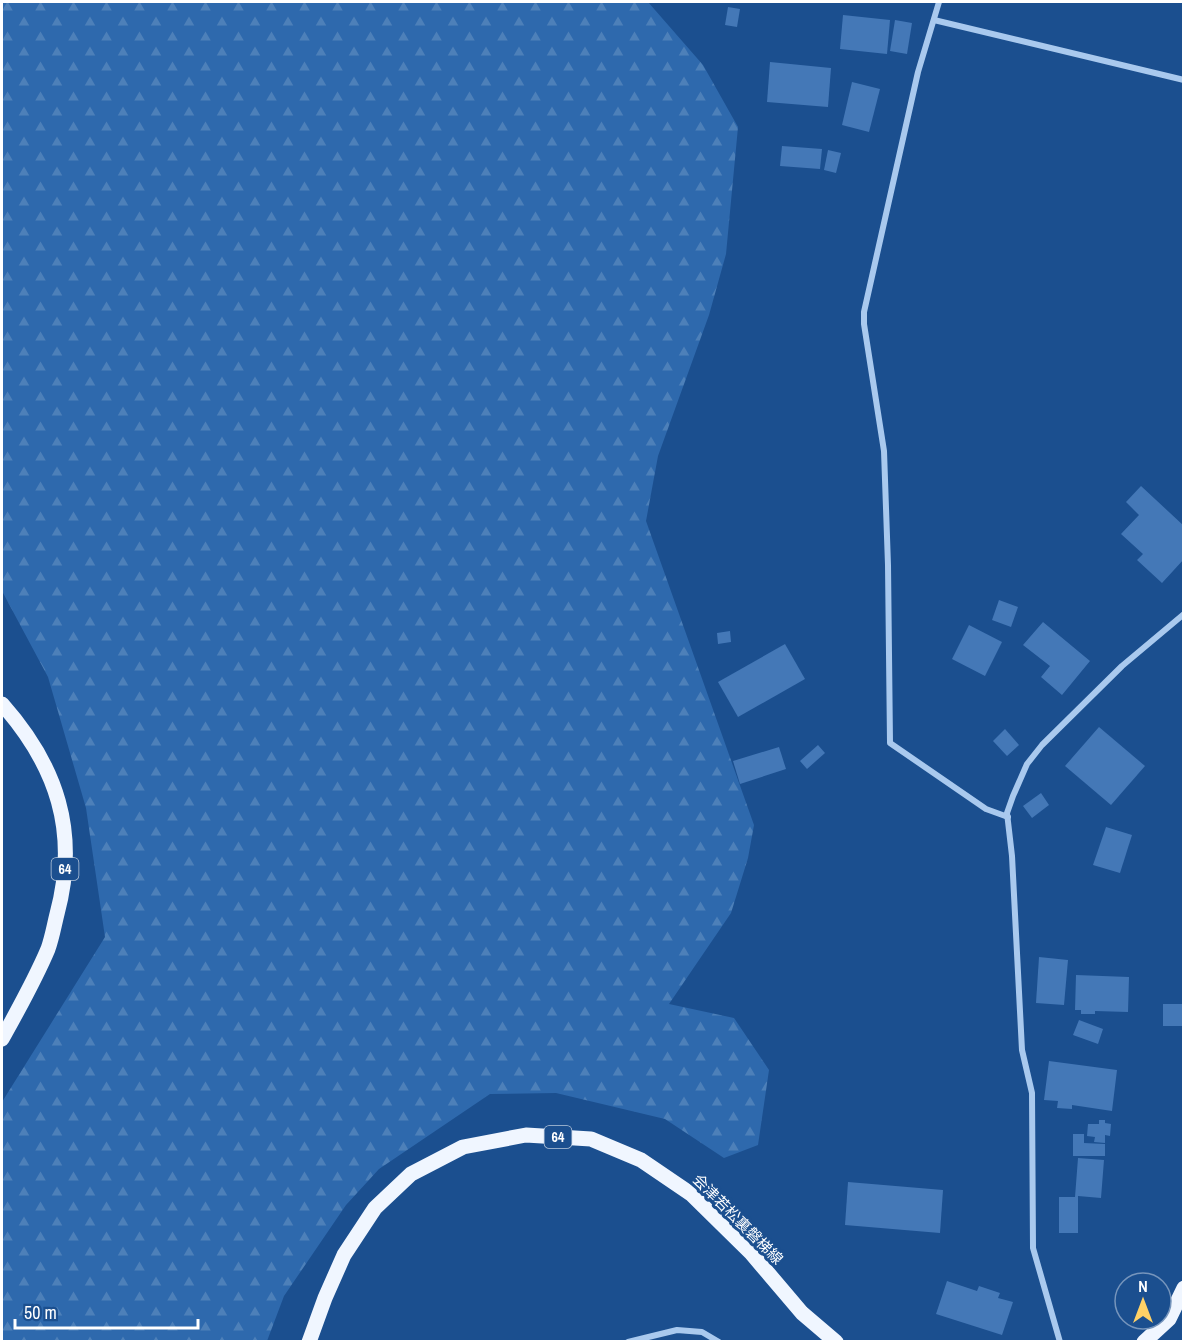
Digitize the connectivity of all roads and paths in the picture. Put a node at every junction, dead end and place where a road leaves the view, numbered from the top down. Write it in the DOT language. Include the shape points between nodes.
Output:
graph roads {
  1 [pos="939,2"];
  2 [pos="934,20"];
  3 [pos="1184,80"];
  4 [pos="1184,614"];
  5 [pos="2,704"];
  6 [pos="1008,817"];
  7 [pos="2,1039"];
  8 [pos="1184,1288"];
  9 [pos="309,1341"];
  10 [pos="628,1341"];
  11 [pos="719,1341"];
  12 [pos="836,1341"];
  13 [pos="1060,1341"];
  14 [pos="1144,1341"];
  1 -- 2 [label="street"];
  2 -- 3 [label="street"];
  2 -- 6 [label="street" via="918,72 864,312 884,451 890,743 986,809"];
  4 -- 6 [label="street" via="1122,666 1042,746 1013,796"];
  5 -- 7 [label="main road, 64" via="37,749 49,773 64,828 66,860 65,885 49,947"];
  6 -- 13 [label="street" via="1022,1050 1032,1093 1033,1248"];
  8 -- 14 [label="main road" via="1169,1319"];
  9 -- 12 [label="main road, 会津若松裏磐梯線 / 64" via="344,1255 375,1208 411,1174 463,1148 526,1135 591,1139 641,1160 691,1194 751,1253 802,1312"];
  10 -- 11 [label="street" via="677,1330 702,1332"];
}
